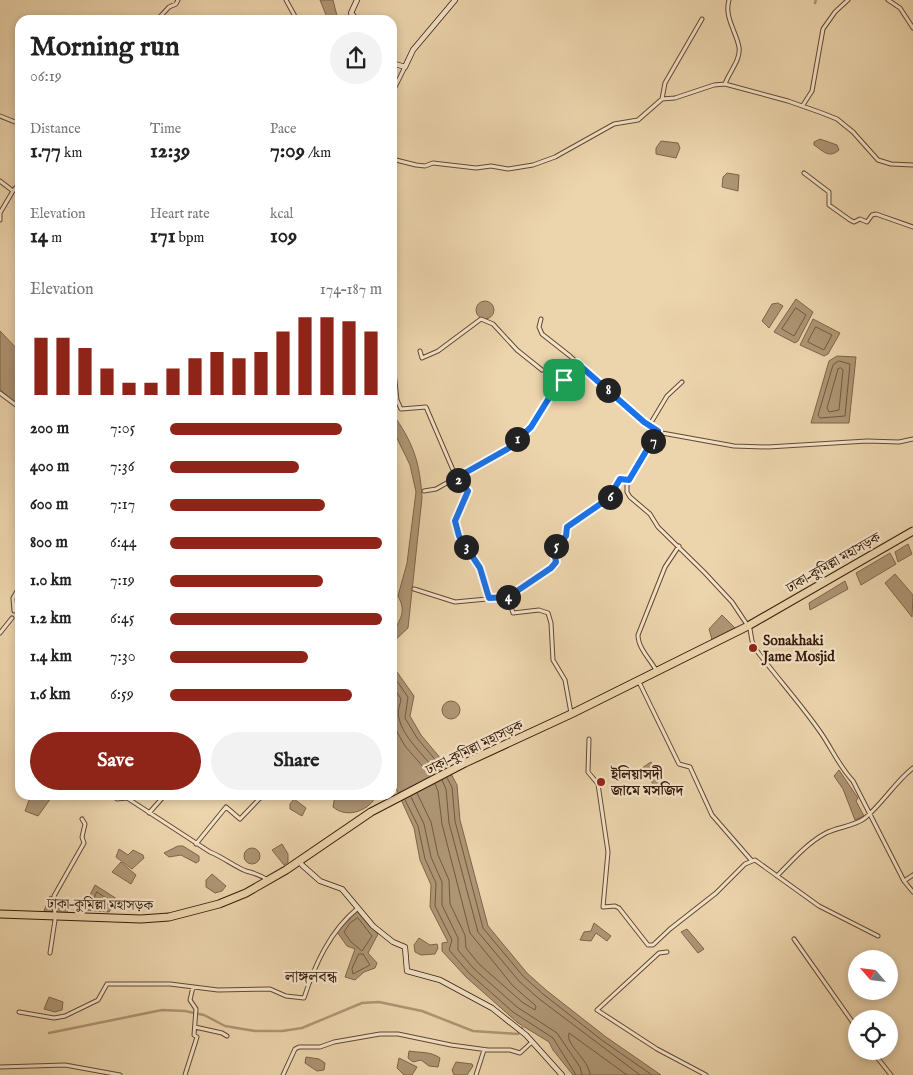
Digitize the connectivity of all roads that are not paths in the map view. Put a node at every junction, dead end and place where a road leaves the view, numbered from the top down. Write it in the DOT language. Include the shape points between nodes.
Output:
graph roads {
  1 [pos="178,0"];
  2 [pos="286,0"];
  3 [pos="357,0"];
  4 [pos="456,0"];
  5 [pos="729,0"];
  6 [pos="848,0"];
  7 [pos="888,0"];
  8 [pos="162,15"];
  9 [pos="294,15"];
  10 [pos="353,15"];
  11 [pos="702,19"];
  12 [pos="913,28"];
  13 [pos="397,65"];
  14 [pos="405,67"];
  15 [pos="397,83"];
  16 [pos="726,84"];
  17 [pos="662,99"];
  18 [pos="803,105"];
  19 [pos="0,116"];
  20 [pos="15,122"];
  21 [pos="397,160"];
  22 [pos="913,165"];
  23 [pos="804,173"];
  24 [pos="0,181"];
  25 [pos="14,191"];
  26 [pos="0,213"];
  27 [pos="0,220"];
  28 [pos="913,228"];
  29 [pos="541,319"];
  30 [pos="420,351"];
  31 [pos="577,363"];
  32 [pos="542,370"];
  33 [pos="682,382"];
  34 [pos="0,393"];
  35 [pos="397,400"];
  36 [pos="15,404"];
  37 [pos="649,426"];
  38 [pos="658,431"];
  39 [pos="913,439"];
  40 [pos="456,478"];
  41 [pos="627,480"];
  42 [pos="424,491"];
  43 [pos="913,531"];
  44 [pos="913,535"];
  45 [pos="678,546"];
  46 [pos="414,589"];
  47 [pos="15,595"];
  48 [pos="508,597"];
  49 [pos="489,598"];
  50 [pos="14,611"];
  51 [pos="12,618"];
  52 [pos="749,628"];
  53 [pos="0,633"];
  54 [pos="656,671"];
  55 [pos="640,684"];
  56 [pos="571,714"];
  57 [pos="589,739"];
  58 [pos="465,764"];
  59 [pos="913,768"];
  60 [pos="130,800"];
  61 [pos="161,800"];
  62 [pos="258,800"];
  63 [pos="397,800"];
  64 [pos="397,800"];
  65 [pos="389,804"];
  66 [pos="149,813"];
  67 [pos="870,814"];
  68 [pos="82,819"];
  69 [pos="196,844"];
  70 [pos="752,861"];
  71 [pos="302,865"];
  72 [pos="913,875"];
  73 [pos="777,876"];
  74 [pos="268,880"];
  75 [pos="904,880"];
  76 [pos="913,892"];
  77 [pos="359,908"];
  78 [pos="0,916"];
  79 [pos="55,918"];
  80 [pos="878,936"];
  81 [pos="794,939"];
  82 [pos="667,952"];
  83 [pos="50,953"];
  84 [pos="193,987"];
  85 [pos="19,1012"];
  86 [pos="848,1016"];
  87 [pos="195,1027"];
  88 [pos="227,1036"];
  89 [pos="532,1042"];
  90 [pos="484,1050"];
  91 [pos="879,1060"];
  92 [pos="0,1067"];
  93 [pos="562,1074"];
  94 [pos="120,1075"];
  95 [pos="185,1075"];
  96 [pos="283,1075"];
  97 [pos="476,1075"];
  98 [pos="706,1075"];
  99 [pos="891,1075"];
  1 -- 8 [label="street"];
  2 -- 9 [label="street"];
  3 -- 10 [label="main road"];
  4 -- 14 [label="main road" via="413,50"];
  5 -- 16 [label="street" via="739,56"];
  6 -- 18 [label="street" via="823,29 812,91"];
  7 -- 12 [label="street" via="900,8"];
  11 -- 17 [label="street" via="665,83"];
  13 -- 14 [label="main road"];
  14 -- 15 [label="street"];
  16 -- 17 [label="street"];
  16 -- 18 [label="street"];
  17 -- 21 [label="street" via="638,120 614,124 555,157 532,165 508,169 476,168 433,163 426,166"];
  18 -- 22 [label="street" via="846,126 878,160"];
  19 -- 20 [label="street"];
  23 -- 28 [label="street" via="829,192 829,205 850,220 867,222 876,214"];
  24 -- 25 [label="street"];
  25 -- 26 [label="street"];
  26 -- 27 [label="street"];
  29 -- 31 [label="street" via="539,327 542,334"];
  30 -- 32 [label="street" via="422,358 438,351 481,319 493,324"];
  31 -- 37 [label="street"];
  31 -- 40 [label="street" via="570,375 557,385 531,427 509,448"];
  33 -- 37 [label="street" via="667,396"];
  34 -- 36 [label="street"];
  35 -- 40 [label="street" via="401,409 426,407"];
  37 -- 38 [label="street"];
  38 -- 39 [label="street" via="734,446"];
  38 -- 41 [label="street"];
  40 -- 42 [label="street" via="436,489"];
  40 -- 49 [label="street" via="468,491 455,521 459,536 480,568"];
  41 -- 45 [label="street" via="630,497"];
  41 -- 48 [label="street" via="620,479 609,498 567,527 566,536 554,550 556,562 551,568"];
  43 -- 52 [label="highway, ঢাকা–কুমিল্লা মহাসড়ক"];
  44 -- 52 [label="highway, ঢাকা–কুমিল্লা মহাসড়ক"];
  45 -- 52 [label="street" via="732,602"];
  45 -- 54 [label="street" via="665,567 638,635 638,643"];
  46 -- 49 [label="street" via="455,602"];
  47 -- 50 [label="street"];
  48 -- 49 [label="street"];
  48 -- 56 [label="street" via="513,613 539,610 548,613 553,660 565,680"];
  51 -- 53 [label="street"];
  52 -- 54 [label="highway, ঢাকা–কুমিল্লা মহাসড়ক"];
  52 -- 55 [label="highway, ঢাকা–কুমিল্লা মহাসড়ক"];
  52 -- 67 [label="street" via="757,651 822,735 841,768 862,794"];
  54 -- 56 [label="highway, ঢাকা–কুমিল্লা মহাসড়ক"];
  55 -- 58 [label="highway, ঢাকা–কুমিল্লা মহাসড়ক" via="556,726"];
  55 -- 70 [label="street" via="680,764 690,767 712,815"];
  56 -- 58 [label="highway, ঢাকা–কুমিল্লা মহাসড়ক"];
  57 -- 70 [label="street" via="588,772 598,784 608,852 603,907 619,908 648,945 653,945"];
  58 -- 64 [label="highway, ঢাকা–কুমিল্লা মহাসড়ক"];
  59 -- 67 [label="street" via="902,776 891,793"];
  60 -- 66 [label="street"];
  61 -- 66 [label="street"];
  62 -- 69 [label="street" via="240,819 226,808"];
  63 -- 65 [label="highway, ঢাকা–কুমিল্লা মহাসড়ক"];
  65 -- 71 [label="highway, ঢাকা–কুমিল্লা মহাসড়ক"];
  65 -- 74 [label="highway, ঢাকা–কুমিল্লা মহাসড়ক" via="351,824"];
  66 -- 69 [label="street"];
  67 -- 73 [label="street" via="861,822 825,833"];
  67 -- 75 [label="street"];
  68 -- 79 [label="street" via="85,824 84,843 54,896"];
  69 -- 74 [label="street"];
  70 -- 73 [label="street"];
  71 -- 77 [label="main road" via="320,882 342,889"];
  71 -- 79 [label="highway, ঢাকা–কুমিল্লা মহাসড়ক" via="245,897 212,911 176,920 146,923"];
  72 -- 75 [label="street"];
  73 -- 80 [label="street" via="818,906"];
  74 -- 79 [label="highway, ঢাকা–কুমিল্লা মহাসড়ক" via="219,904 169,917"];
  75 -- 76 [label="street"];
  77 -- 84 [label="street" via="346,918 323,949 304,998 270,990"];
  77 -- 89 [label="main road" via="384,936 405,948 407,971 440,980 492,1008"];
  78 -- 79 [label="highway, ঢাকা–কুমিল্লা মহাসড়ক"];
  79 -- 83 [label="street"];
  81 -- 86 [label="street"];
  82 -- 98 [label="street" via="659,953 597,1010 657,1049"];
  84 -- 85 [label="street" via="107,984 98,1000 65,1016 54,1018"];
  84 -- 87 [label="street" via="190,1000 196,1010"];
  87 -- 88 [label="street"];
  87 -- 95 [label="street" via="195,1048"];
  89 -- 90 [label="street" via="520,1053"];
  89 -- 93 [label="main road"];
  90 -- 96 [label="street" via="398,1034 380,1034 320,1047 299,1047"];
  90 -- 97 [label="street"];
  91 -- 99 [label="street"];
  92 -- 94 [label="street" via="65,1065"];
}
